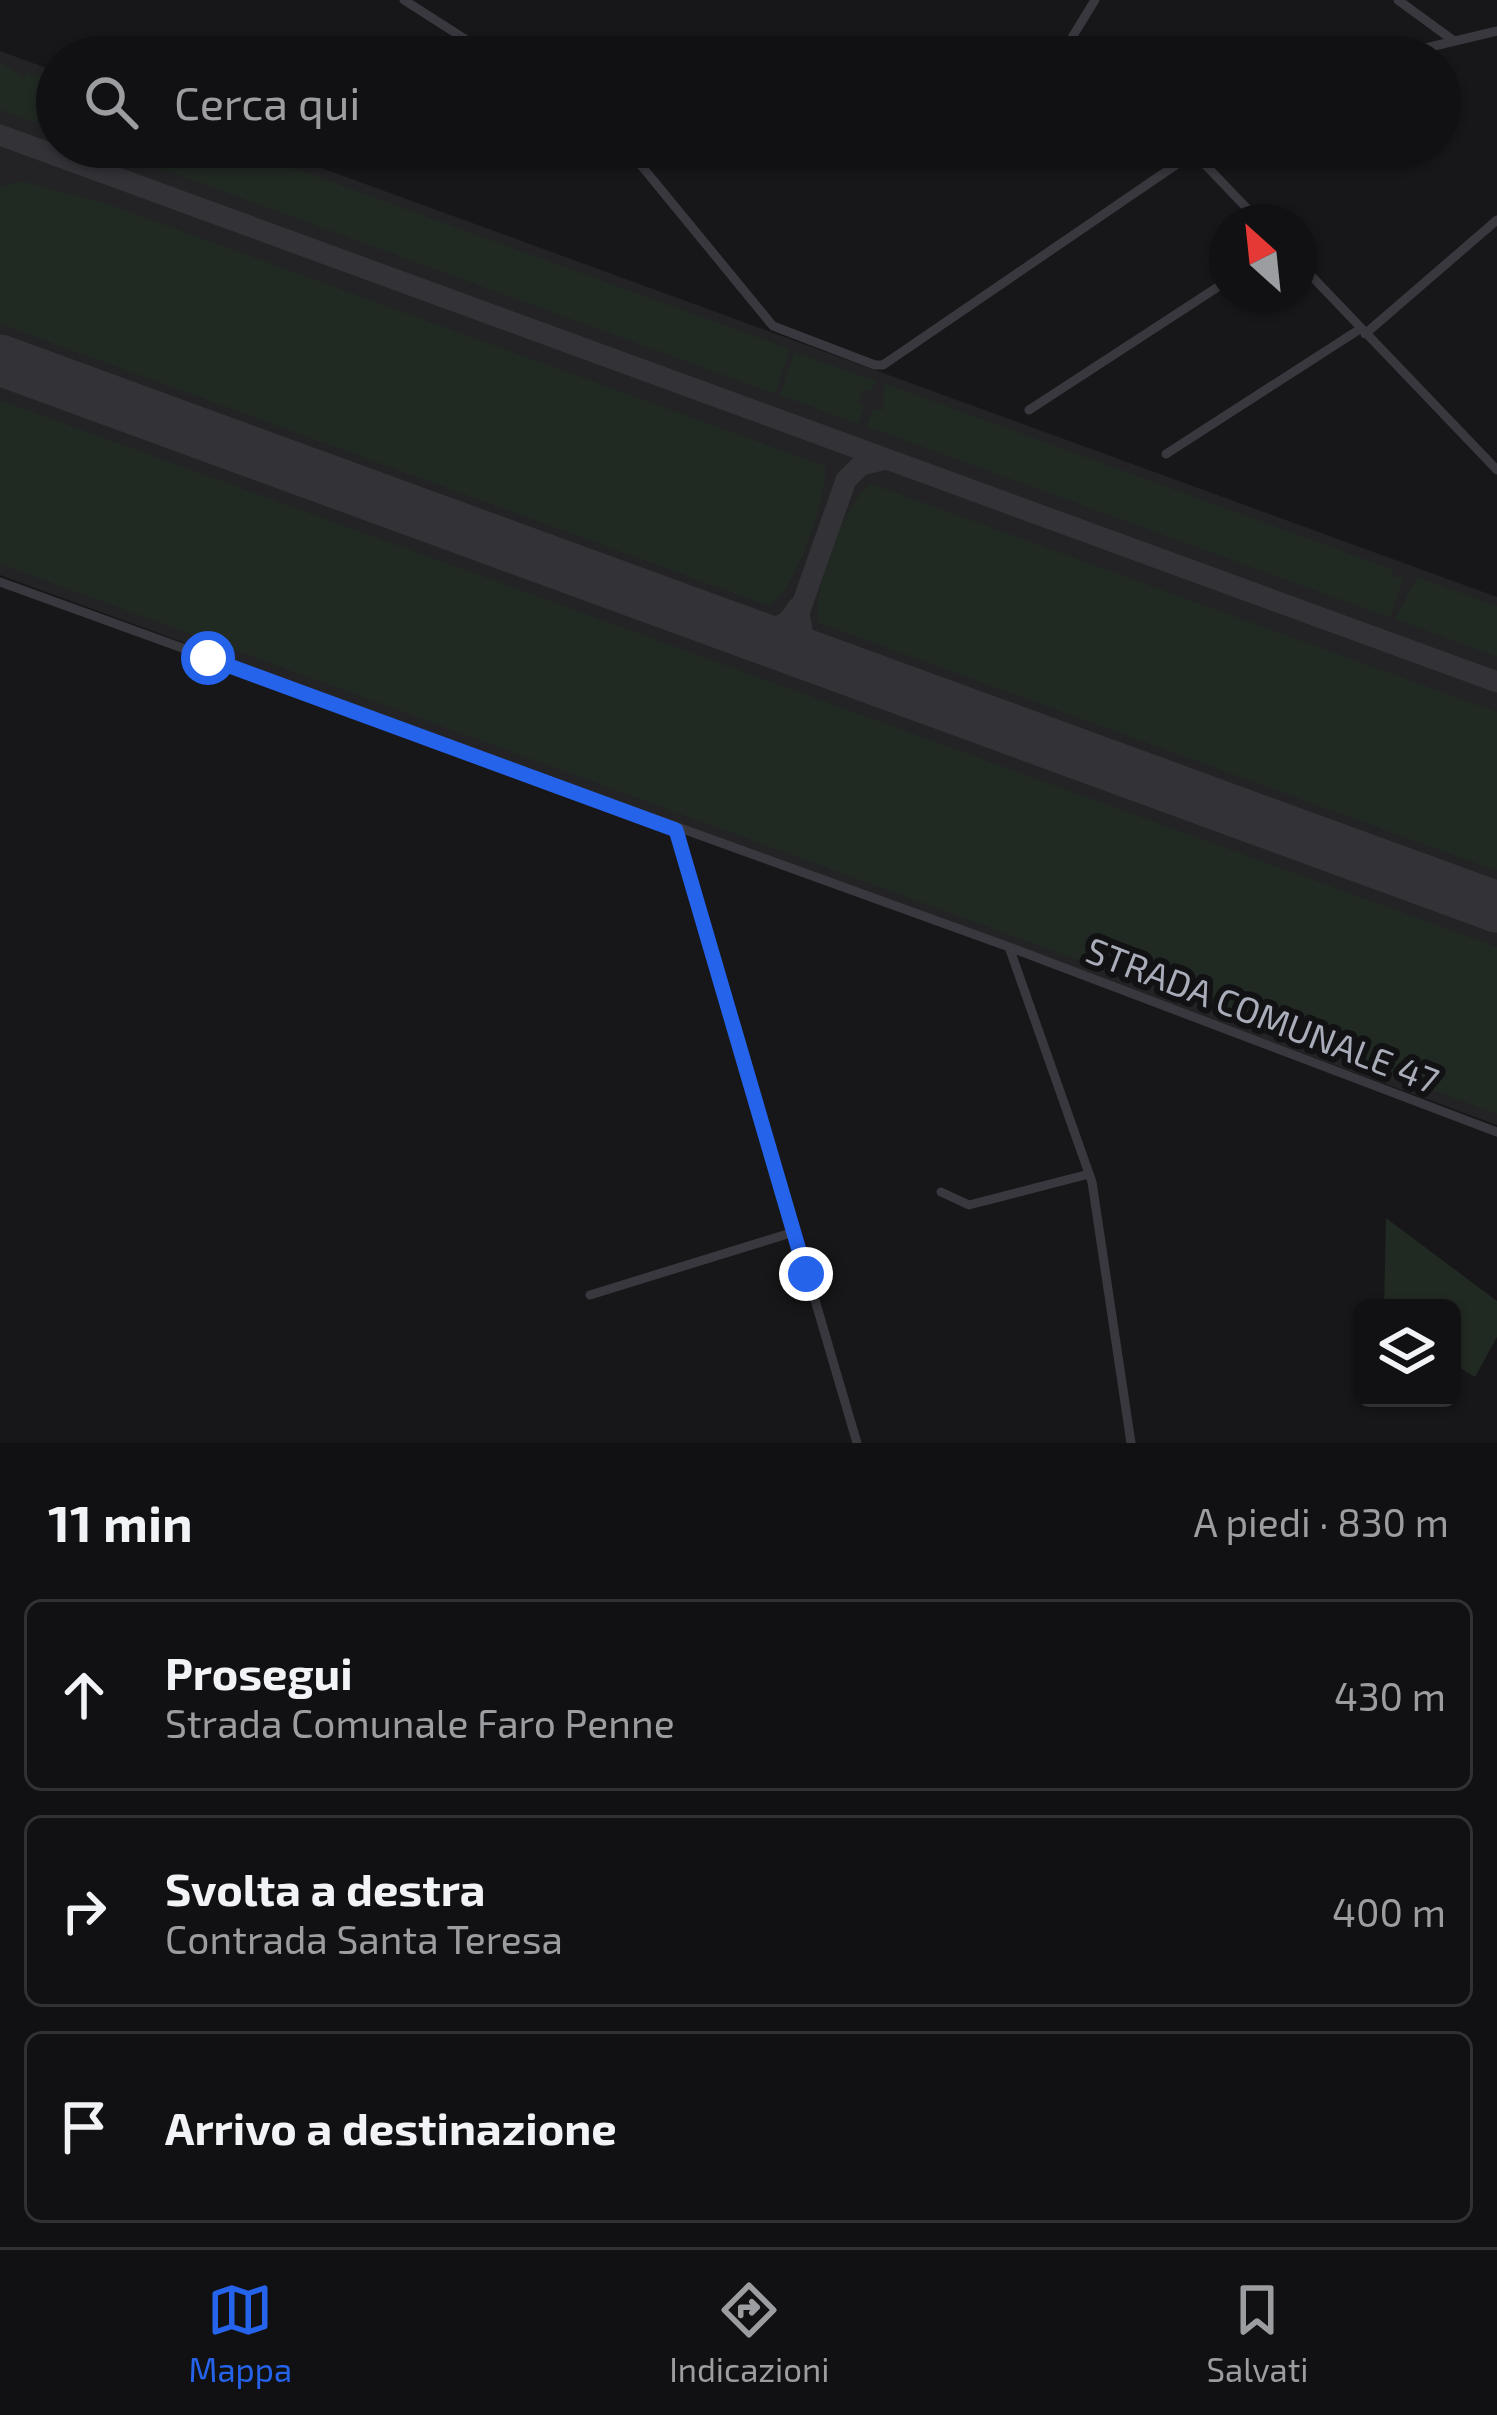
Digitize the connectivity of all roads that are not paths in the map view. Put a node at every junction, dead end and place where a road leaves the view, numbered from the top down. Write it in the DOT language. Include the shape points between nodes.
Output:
graph roads {
  1 [pos="404,0"];
  2 [pos="1095,0"];
  3 [pos="1398,0"];
  4 [pos="1497,32"];
  5 [pos="460,36"];
  6 [pos="1073,36"];
  7 [pos="1447,36"];
  8 [pos="1461,40"];
  9 [pos="643,168"];
  10 [pos="1172,168"];
  11 [pos="1214,168"];
  12 [pos="1244,204"];
  13 [pos="1497,220"];
  14 [pos="1317,282"];
  15 [pos="1209,292"];
  16 [pos="1362,331"];
  17 [pos="1029,410"];
  18 [pos="1166,454"];
  19 [pos="1497,470"];
  20 [pos="0,582"];
  21 [pos="676,830"];
  22 [pos="1009,947"];
  23 [pos="1497,1132"];
  24 [pos="1089,1174"];
  25 [pos="941,1192"];
  26 [pos="794,1232"];
  27 [pos="590,1295"];
  28 [pos="857,1443"];
  29 [pos="1131,1443"];
  1 -- 5 [label="street"];
  2 -- 6 [label="street"];
  3 -- 7 [label="street"];
  4 -- 8 [label="street"];
  9 -- 10 [label="street" via="773,326 883,364"];
  11 -- 12 [label="street"];
  13 -- 16 [label="street"];
  14 -- 16 [label="street"];
  15 -- 17 [label="street"];
  16 -- 18 [label="street"];
  16 -- 19 [label="street"];
  20 -- 21 [label="street, STRADA COMUNALE 47"];
  21 -- 22 [label="street, STRADA COMUNALE 47"];
  21 -- 26 [label="street"];
  22 -- 23 [label="street, STRADA COMUNALE 47"];
  22 -- 24 [label="street"];
  24 -- 25 [label="street" via="969,1205"];
  24 -- 29 [label="street"];
  26 -- 27 [label="street"];
  26 -- 28 [label="street"];
}
